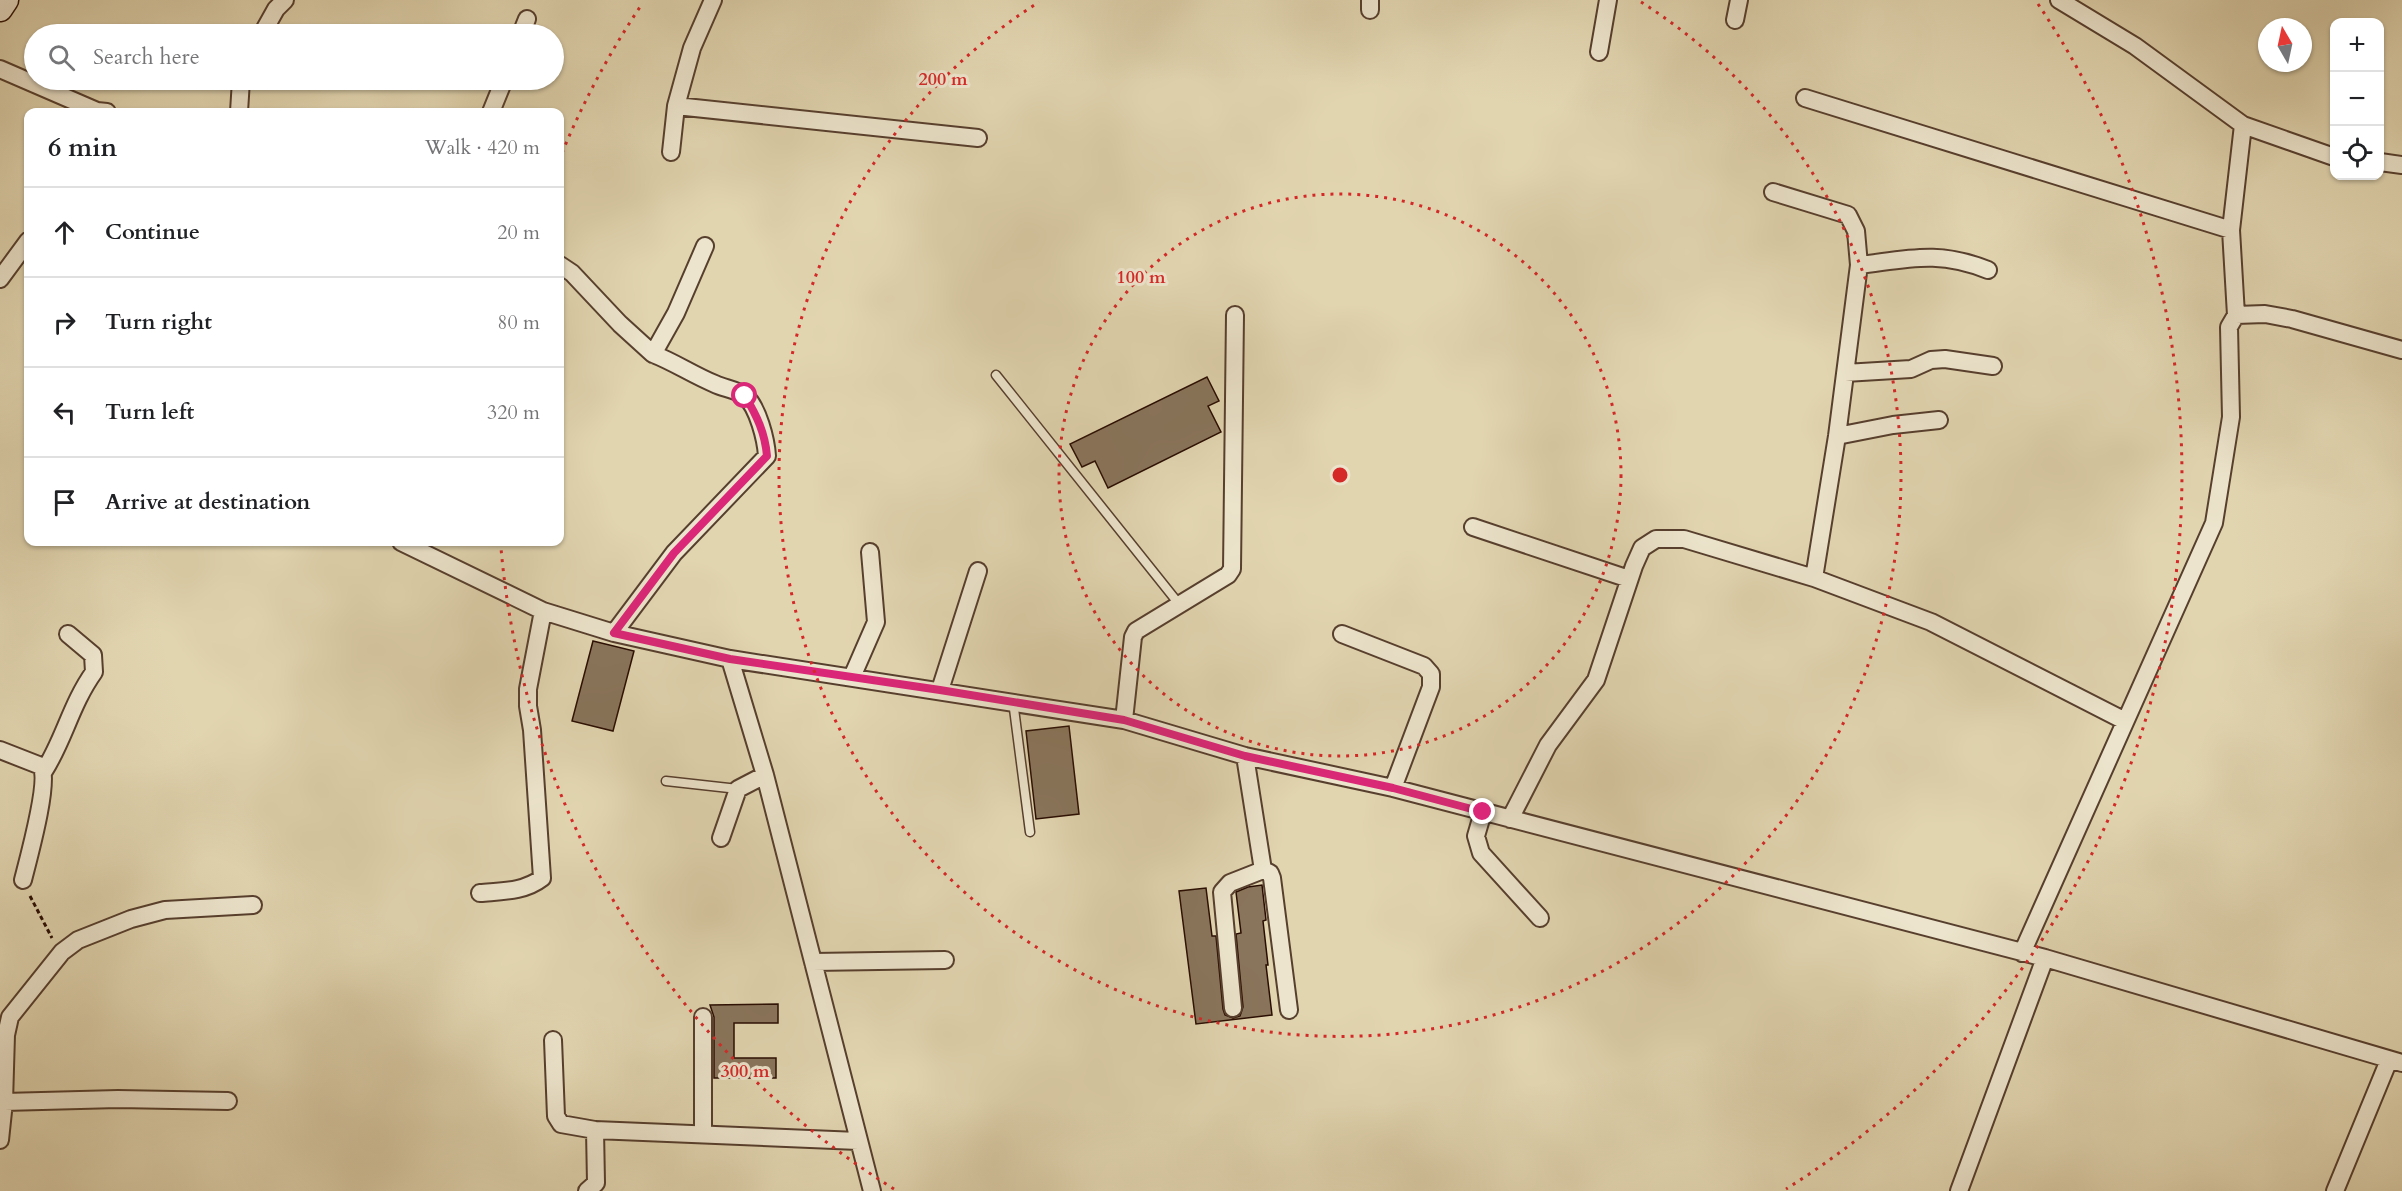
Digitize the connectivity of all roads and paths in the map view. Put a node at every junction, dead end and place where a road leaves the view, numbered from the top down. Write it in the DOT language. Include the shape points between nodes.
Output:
graph roads {
  1 [pos="6,0"];
  2 [pos="285,0"];
  3 [pos="713,0"];
  4 [pos="1608,0"];
  5 [pos="1739,0"];
  6 [pos="2060,0"];
  7 [pos="0,9"];
  8 [pos="1734,20"];
  9 [pos="268,24"];
  10 [pos="1599,52"];
  11 [pos="0,69"];
  12 [pos="24,79"];
  13 [pos="49,90"];
  14 [pos="240,90"];
  15 [pos="500,90"];
  16 [pos="1805,98"];
  17 [pos="676,106"];
  18 [pos="91,108"];
  19 [pos="239,108"];
  20 [pos="493,108"];
  21 [pos="2243,125"];
  22 [pos="978,138"];
  23 [pos="671,152"];
  24 [pos="2330,156"];
  25 [pos="2384,163"];
  26 [pos="2402,165"];
  27 [pos="1773,192"];
  28 [pos="2231,230"];
  29 [pos="24,246"];
  30 [pos="705,246"];
  31 [pos="1859,265"];
  32 [pos="564,268"];
  33 [pos="1988,270"];
  34 [pos="0,279"];
  35 [pos="1234,315"];
  36 [pos="2236,315"];
  37 [pos="2402,350"];
  38 [pos="653,354"];
  39 [pos="1993,366"];
  40 [pos="1845,373"];
  41 [pos="996,375"];
  42 [pos="1939,420"];
  43 [pos="1837,436"];
  44 [pos="1473,527"];
  45 [pos="409,546"];
  46 [pos="870,552"];
  47 [pos="978,571"];
  48 [pos="1814,578"];
  49 [pos="1629,579"];
  50 [pos="1179,604"];
  51 [pos="543,611"];
  52 [pos="614,633"];
  53 [pos="68,634"];
  54 [pos="1342,634"];
  55 [pos="730,659"];
  56 [pos="852,677"];
  57 [pos="940,690"];
  58 [pos="1013,701"];
  59 [pos="1124,720"];
  60 [pos="2126,721"];
  61 [pos="0,750"];
  62 [pos="1245,756"];
  63 [pos="44,771"];
  64 [pos="765,775"];
  65 [pos="666,781"];
  66 [pos="1393,788"];
  67 [pos="738,789"];
  68 [pos="1483,812"];
  69 [pos="1510,819"];
  70 [pos="1030,832"];
  71 [pos="721,838"];
  72 [pos="1263,870"];
  73 [pos="23,880"];
  74 [pos="480,893"];
  75 [pos="253,905"];
  76 [pos="1540,918"];
  77 [pos="62,952"];
  78 [pos="2022,952"];
  79 [pos="2045,958"];
  80 [pos="945,960"];
  81 [pos="813,962"];
  82 [pos="1233,1008"];
  83 [pos="1289,1010"];
  84 [pos="703,1017"];
  85 [pos="553,1040"];
  86 [pos="2396,1061"];
  87 [pos="228,1101"];
  88 [pos="4,1102"];
  89 [pos="595,1130"];
  90 [pos="703,1133"];
  91 [pos="0,1140"];
  92 [pos="858,1140"];
  93 [pos="587,1191"];
  94 [pos="872,1191"];
  95 [pos="1959,1191"];
  96 [pos="2335,1191"];
  1 -- 7 [label="street"];
  2 -- 9 [label="street"];
  3 -- 17 [label="street" via="692,48"];
  4 -- 10 [label="street"];
  5 -- 8 [label="street"];
  6 -- 21 [label="street" via="2135,46"];
  11 -- 12 [label="street"];
  13 -- 18 [label="street"];
  14 -- 19 [label="street"];
  15 -- 20 [label="street"];
  16 -- 28 [label="street"];
  17 -- 22 [label="street"];
  17 -- 23 [label="street"];
  21 -- 24 [label="street"];
  21 -- 28 [label="street"];
  25 -- 26 [label="street"];
  27 -- 31 [label="street" via="1848,215 1856,231"];
  28 -- 36 [label="street"];
  29 -- 34 [label="street"];
  30 -- 38 [label="street"];
  31 -- 33 [label="street" via="1928,256 1965,261"];
  31 -- 40 [label="street"];
  32 -- 38 [label="street"];
  35 -- 50 [label="street" via="1232,569"];
  36 -- 37 [label="street" via="2265,314 2292,319"];
  36 -- 60 [label="street" via="2229,327 2231,417 2214,523"];
  38 -- 52 [label="street" via="745,396 765,438 767,456 674,553"];
  39 -- 40 [label="street" via="1945,359 1911,369"];
  40 -- 43 [label="street"];
  41 -- 50 [label="lane"];
  42 -- 43 [label="street"];
  43 -- 48 [label="street"];
  44 -- 49 [label="street"];
  45 -- 51 [label="street"];
  46 -- 56 [label="street" via="876,622"];
  47 -- 57 [label="street"];
  48 -- 49 [label="street" via="1684,539 1656,538 1642,548"];
  48 -- 60 [label="street" via="1931,622"];
  49 -- 69 [label="street" via="1596,680 1548,745"];
  50 -- 59 [label="street" via="1136,631 1133,637"];
  51 -- 52 [label="street"];
  51 -- 74 [label="street" via="528,689 542,878 516,890"];
  52 -- 55 [label="street"];
  53 -- 63 [label="street" via="93,655 94,672 80,691"];
  54 -- 66 [label="street" via="1424,666 1431,674 1431,687"];
  55 -- 56 [label="street"];
  55 -- 64 [label="street"];
  56 -- 57 [label="street"];
  57 -- 58 [label="street"];
  58 -- 59 [label="street"];
  58 -- 70 [label="lane"];
  59 -- 62 [label="street"];
  60 -- 78 [label="street"];
  61 -- 63 [label="street" via="41,766"];
  62 -- 66 [label="street"];
  62 -- 72 [label="street"];
  63 -- 73 [label="street"];
  64 -- 67 [label="street"];
  64 -- 81 [label="street"];
  65 -- 67 [label="lane"];
  66 -- 68 [label="street"];
  67 -- 71 [label="street"];
  68 -- 69 [label="street"];
  68 -- 76 [label="street" via="1476,836 1481,853"];
  69 -- 78 [label="street"];
  72 -- 82 [label="street" via="1230,883 1222,892"];
  72 -- 83 [label="street" via="1272,878"];
  73 -- 77 [label="path" via="46,931"];
  75 -- 77 [label="street" via="165,910 78,940"];
  77 -- 88 [label="street" via="10,1017"];
  78 -- 79 [label="street"];
  79 -- 86 [label="street"];
  79 -- 95 [label="street"];
  80 -- 81 [label="street"];
  81 -- 92 [label="street"];
  84 -- 90 [label="street"];
  85 -- 89 [label="street" via="557,1121"];
  86 -- 96 [label="street"];
  87 -- 88 [label="street"];
  88 -- 91 [label="street"];
  89 -- 90 [label="street"];
  89 -- 93 [label="street" via="596,1183"];
  90 -- 92 [label="street"];
  92 -- 94 [label="street"];
}
